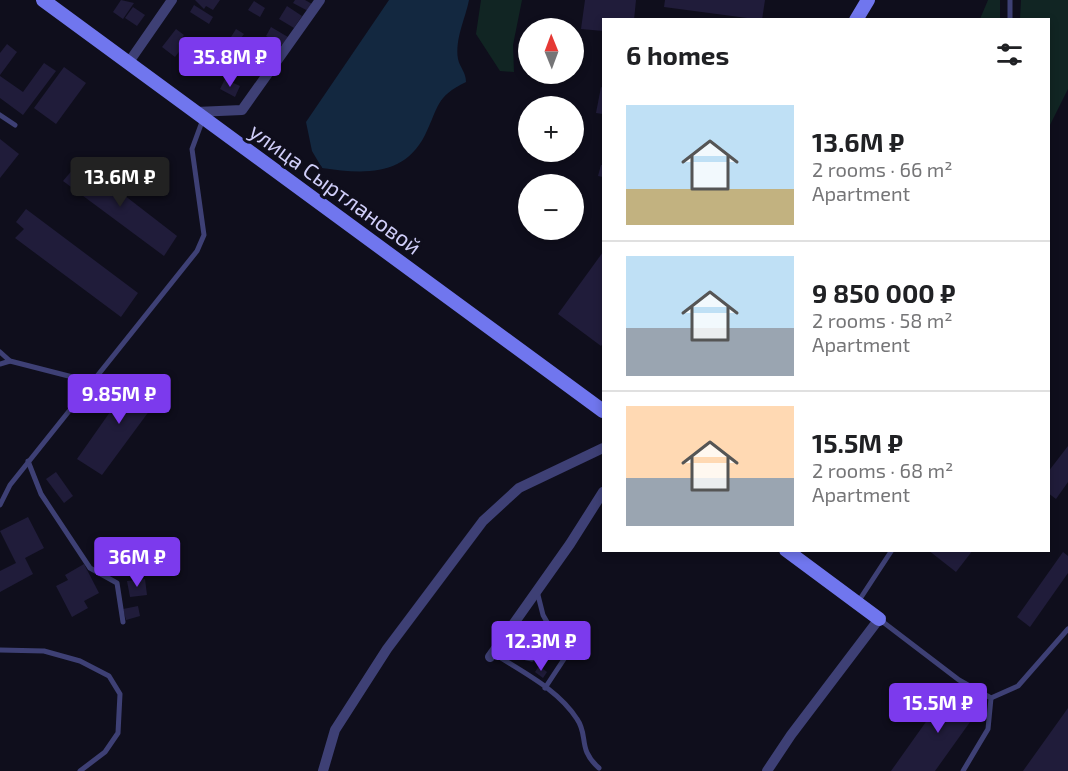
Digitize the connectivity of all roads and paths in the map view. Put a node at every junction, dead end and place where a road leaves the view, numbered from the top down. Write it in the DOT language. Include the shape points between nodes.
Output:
graph roads {
  1 [pos="44,0"];
  2 [pos="172,0"];
  3 [pos="320,0"];
  4 [pos="868,0"];
  5 [pos="1010,0"];
  6 [pos="857,18"];
  7 [pos="1010,18"];
  8 [pos="129,63"];
  9 [pos="0,115"];
  10 [pos="200,115"];
  11 [pos="15,125"];
  12 [pos="0,352"];
  13 [pos="10,361"];
  14 [pos="0,364"];
  15 [pos="92,382"];
  16 [pos="602,410"];
  17 [pos="602,448"];
  18 [pos="28,461"];
  19 [pos="602,494"];
  20 [pos="0,505"];
  21 [pos="789,552"];
  22 [pos="891,552"];
  23 [pos="537,591"];
  24 [pos="858,602"];
  25 [pos="879,619"];
  26 [pos="123,622"];
  27 [pos="1068,629"];
  28 [pos="552,631"];
  29 [pos="504,638"];
  30 [pos="0,650"];
  31 [pos="492,655"];
  32 [pos="545,688"];
  33 [pos="991,698"];
  34 [pos="599,768"];
  35 [pos="80,771"];
  36 [pos="323,771"];
  37 [pos="767,771"];
  38 [pos="963,771"];
  1 -- 8 [label="street, улица Сыртлановой"];
  2 -- 8 [label="street"];
  3 -- 10 [label="street" via="242,111"];
  4 -- 6 [label="street"];
  5 -- 7 [label="lane"];
  8 -- 10 [label="street, улица Сыртлановой"];
  9 -- 11 [label="lane"];
  10 -- 15 [label="lane" via="192,149 204,235 197,251"];
  10 -- 16 [label="street, улица Сыртлановой"];
  12 -- 13 [label="lane"];
  13 -- 14 [label="lane"];
  13 -- 15 [label="lane"];
  15 -- 18 [label="lane"];
  17 -- 36 [label="street" via="519,488 483,521 431,588 335,730"];
  18 -- 20 [label="lane" via="9,485"];
  18 -- 26 [label="lane" via="42,494 90,568 117,583"];
  19 -- 23 [label="street"];
  21 -- 24 [label="street"];
  22 -- 24 [label="lane"];
  23 -- 28 [label="lane"];
  23 -- 29 [label="street"];
  24 -- 25 [label="street"];
  25 -- 33 [label="lane" via="959,681"];
  25 -- 37 [label="street"];
  27 -- 33 [label="lane" via="1018,686"];
  28 -- 29 [label="lane" via="532,659 518,656"];
  28 -- 32 [label="lane" via="560,634 570,650"];
  29 -- 31 [label="street"];
  30 -- 35 [label="lane" via="44,651 80,661 109,676 120,694 118,733 105,752"];
  31 -- 32 [label="lane"];
  32 -- 34 [label="lane" via="579,720 587,758"];
  33 -- 38 [label="lane" via="988,729"];
}
